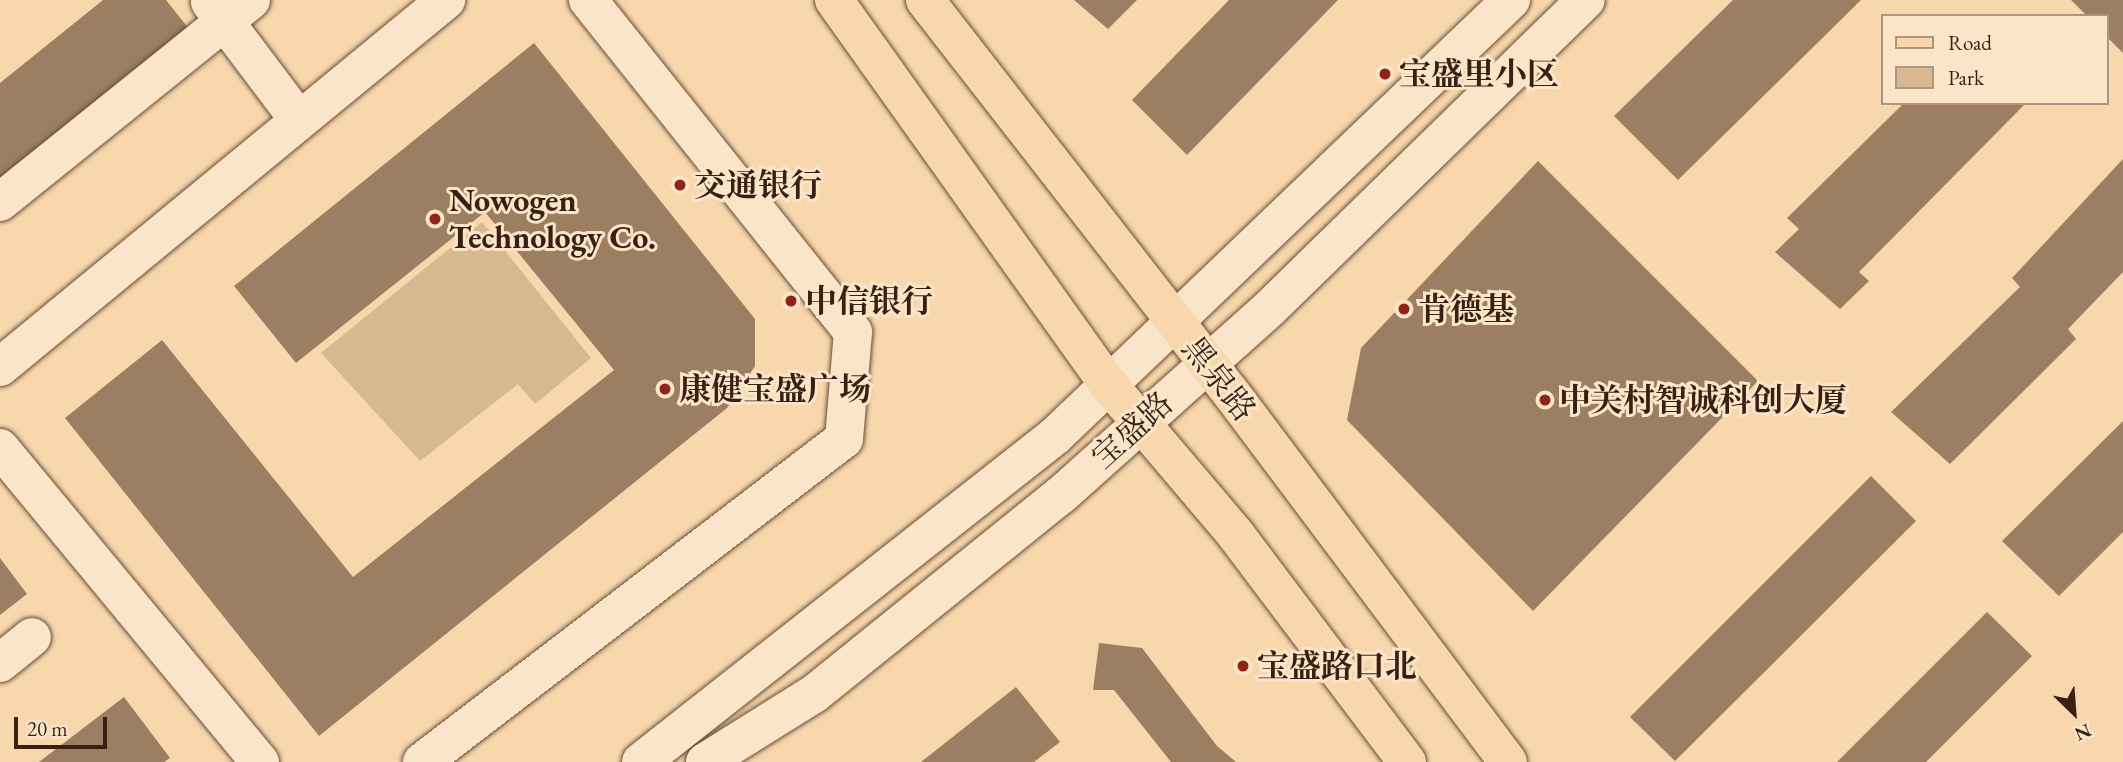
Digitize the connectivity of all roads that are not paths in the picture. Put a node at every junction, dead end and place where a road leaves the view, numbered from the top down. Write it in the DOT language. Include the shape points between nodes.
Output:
graph roads {
  1 [pos="446,0"];
  2 [pos="588,0"];
  3 [pos="834,0"];
  4 [pos="925,0"];
  5 [pos="1511,0"];
  6 [pos="1586,0"];
  7 [pos="230,8"];
  8 [pos="299,120"];
  9 [pos="0,202"];
  10 [pos="1175,323"];
  11 [pos="1205,363"];
  12 [pos="0,367"];
  13 [pos="1109,385"];
  14 [pos="1140,424"];
  15 [pos="0,447"];
  16 [pos="32,636"];
  17 [pos="0,663"];
  18 [pos="260,762"];
  19 [pos="422,762"];
  20 [pos="641,762"];
  21 [pos="705,762"];
  22 [pos="1407,762"];
  23 [pos="1508,762"];
  1 -- 8 [label="street"];
  2 -- 19 [label="street" via="853,332 844,439"];
  3 -- 13 [label="main road"];
  4 -- 10 [label="main road, 黑泉路"];
  5 -- 10 [label="street, 宝盛路"];
  6 -- 11 [label="street, 宝盛路" via="1270,308"];
  7 -- 8 [label="street"];
  7 -- 9 [label="street"];
  8 -- 12 [label="street"];
  10 -- 11 [label="main road, 黑泉路"];
  10 -- 13 [label="street, 宝盛路"];
  11 -- 14 [label="street, 宝盛路"];
  11 -- 23 [label="main road, 黑泉路"];
  13 -- 14 [label="main road"];
  13 -- 20 [label="street, 宝盛路" via="1055,436"];
  14 -- 21 [label="street, 宝盛路" via="1060,495 814,694"];
  14 -- 22 [label="main road" via="1236,535"];
  15 -- 18 [label="street"];
  16 -- 17 [label="street"];
}
